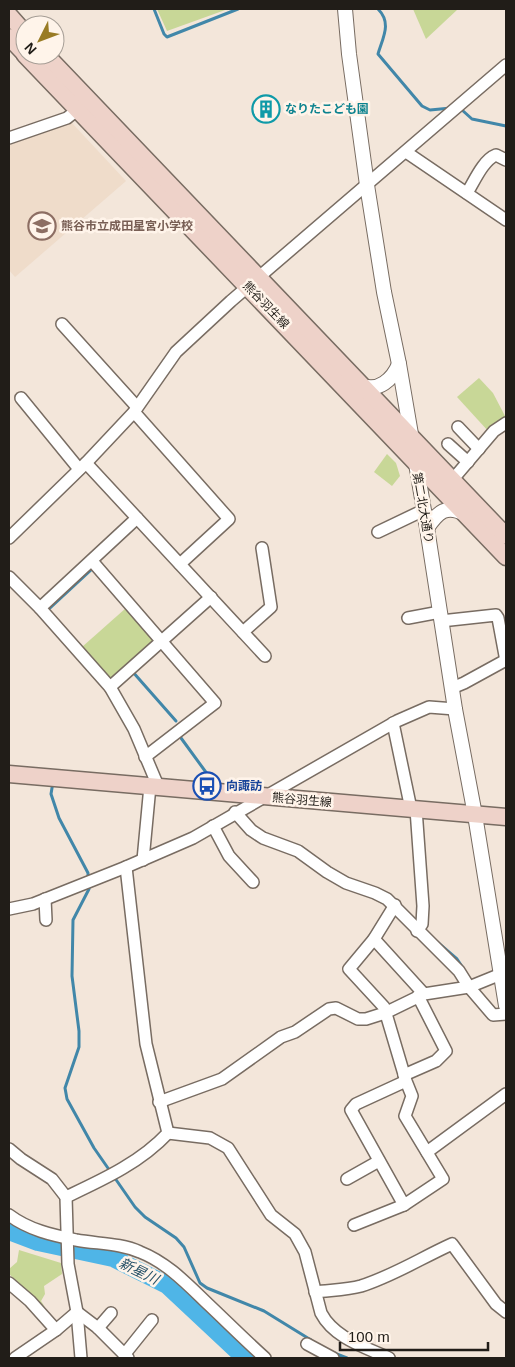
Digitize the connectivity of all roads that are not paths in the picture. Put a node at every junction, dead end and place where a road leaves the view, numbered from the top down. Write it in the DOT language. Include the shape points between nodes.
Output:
graph roads {
  1 [pos="345,9"];
  2 [pos="37,65"];
  3 [pos="53,65"];
  4 [pos="506,65"];
  5 [pos="83,105"];
  6 [pos="9,138"];
  7 [pos="406,152"];
  8 [pos="506,160"];
  9 [pos="367,185"];
  10 [pos="467,193"];
  11 [pos="506,220"];
  12 [pos="254,282"];
  13 [pos="62,324"];
  14 [pos="399,364"];
  15 [pos="361,385"];
  16 [pos="21,398"];
  17 [pos="136,409"];
  18 [pos="506,423"];
  19 [pos="458,427"];
  20 [pos="411,437"];
  21 [pos="448,444"];
  22 [pos="479,449"];
  23 [pos="415,460"];
  24 [pos="468,462"];
  25 [pos="83,466"];
  26 [pos="448,485"];
  27 [pos="424,510"];
  28 [pos="468,516"];
  29 [pos="137,518"];
  30 [pos="427,528"];
  31 [pos="378,532"];
  32 [pos="506,536"];
  33 [pos="9,538"];
  34 [pos="262,548"];
  35 [pos="506,557"];
  36 [pos="92,561"];
  37 [pos="180,564"];
  38 [pos="9,577"];
  39 [pos="211,597"];
  40 [pos="40,608"];
  41 [pos="441,616"];
  42 [pos="408,618"];
  43 [pos="243,632"];
  44 [pos="162,641"];
  45 [pos="265,656"];
  46 [pos="506,661"];
  47 [pos="110,687"];
  48 [pos="452,688"];
  49 [pos="455,708"];
  50 [pos="393,723"];
  51 [pos="145,757"];
  52 [pos="9,774"];
  53 [pos="154,786"];
  54 [pos="263,797"];
  55 [pos="413,809"];
  56 [pos="235,812"];
  57 [pos="475,815"];
  58 [pos="506,817"];
  59 [pos="213,826"];
  60 [pos="143,860"];
  61 [pos="126,867"];
  62 [pos="252,882"];
  63 [pos="45,899"];
  64 [pos="394,905"];
  65 [pos="9,909"];
  66 [pos="46,920"];
  67 [pos="417,931"];
  68 [pos="374,939"];
  69 [pos="503,972"];
  70 [pos="469,988"];
  71 [pos="421,995"];
  72 [pos="506,1006"];
  73 [pos="385,1013"];
  74 [pos="506,1014"];
  75 [pos="405,1078"];
  76 [pos="506,1094"];
  77 [pos="159,1102"];
  78 [pos="168,1133"];
  79 [pos="9,1149"];
  80 [pos="427,1152"];
  81 [pos="380,1162"];
  82 [pos="347,1180"];
  83 [pos="66,1197"];
  84 [pos="404,1205"];
  85 [pos="9,1215"];
  86 [pos="354,1225"];
  87 [pos="67,1237"];
  88 [pos="9,1283"];
  89 [pos="315,1292"];
  90 [pos="77,1312"];
  91 [pos="506,1312"];
  92 [pos="111,1313"];
  93 [pos="152,1320"];
  94 [pos="98,1328"];
  95 [pos="56,1330"];
  96 [pos="307,1344"];
  97 [pos="126,1356"];
  98 [pos="21,1357"];
  99 [pos="81,1358"];
  100 [pos="265,1358"];
  101 [pos="333,1358"];
  102 [pos="389,1358"];
  1 -- 9 [label="street, 第二北大通り"];
  2 -- 5 [label="main road, 熊谷羽生線"];
  3 -- 5 [label="main road, 熊谷羽生線"];
  4 -- 7 [label="street"];
  5 -- 6 [label="street" via="67,118"];
  5 -- 12 [label="main road, 熊谷羽生線"];
  7 -- 9 [label="street"];
  7 -- 10 [label="street"];
  8 -- 10 [label="street" via="492,156"];
  9 -- 12 [label="street"];
  9 -- 14 [label="street, 第二北大通り"];
  10 -- 11 [label="street"];
  12 -- 15 [label="main road, 熊谷羽生線"];
  12 -- 17 [label="street" via="176,352"];
  12 -- 23 [label="main road, 熊谷羽生線"];
  13 -- 17 [label="street"];
  14 -- 15 [label="street" via="391,378 378,386"];
  14 -- 20 [label="street, 第二北大通り"];
  15 -- 20 [label="main road, 熊谷羽生線"];
  16 -- 25 [label="street"];
  17 -- 25 [label="street"];
  17 -- 37 [label="street" via="229,519"];
  18 -- 22 [label="street" via="494,431"];
  19 -- 22 [label="street"];
  20 -- 23 [label="street, 第二北大通り"];
  20 -- 26 [label="main road, 熊谷羽生線"];
  21 -- 24 [label="street"];
  22 -- 24 [label="street"];
  23 -- 26 [label="main road, 熊谷羽生線"];
  23 -- 27 [label="street, 第二北大通り"];
  24 -- 26 [label="street"];
  25 -- 29 [label="street"];
  25 -- 33 [label="street"];
  26 -- 28 [label="main road, 熊谷羽生線"];
  26 -- 32 [label="main road, 熊谷羽生線"];
  27 -- 30 [label="street, 第二北大通り"];
  27 -- 31 [label="street"];
  28 -- 30 [label="street" via="456,509 446,510 438,514"];
  28 -- 35 [label="main road, 熊谷羽生線"];
  29 -- 36 [label="street"];
  29 -- 37 [label="street"];
  30 -- 41 [label="street, 第二北大通り"];
  34 -- 43 [label="street" via="271,607"];
  36 -- 40 [label="street"];
  36 -- 44 [label="street"];
  37 -- 39 [label="street"];
  38 -- 40 [label="street"];
  39 -- 43 [label="street"];
  39 -- 44 [label="street"];
  40 -- 47 [label="street"];
  41 -- 42 [label="street"];
  41 -- 46 [label="street" via="496,615"];
  41 -- 48 [label="street, 第二北大通り"];
  43 -- 45 [label="street"];
  44 -- 47 [label="street"];
  44 -- 51 [label="street" via="215,704"];
  46 -- 48 [label="street"];
  47 -- 51 [label="street" via="134,729"];
  48 -- 49 [label="street, 第二北大通り"];
  49 -- 50 [label="street" via="429,708"];
  49 -- 57 [label="street, 第二北大通り"];
  50 -- 54 [label="street"];
  50 -- 55 [label="street"];
  51 -- 53 [label="street"];
  52 -- 53 [label="main road, 熊谷羽生線"];
  53 -- 54 [label="main road, 熊谷羽生線"];
  53 -- 60 [label="street"];
  54 -- 55 [label="main road, 熊谷羽生線"];
  54 -- 56 [label="street"];
  55 -- 57 [label="main road, 熊谷羽生線"];
  55 -- 67 [label="street" via="423,906 422,924"];
  56 -- 59 [label="street"];
  56 -- 64 [label="street" via="263,838 298,851 346,883 375,893"];
  57 -- 58 [label="main road, 熊谷羽生線"];
  57 -- 69 [label="street, 第二北大通り"];
  59 -- 60 [label="street"];
  59 -- 62 [label="street" via="230,856"];
  60 -- 61 [label="street"];
  61 -- 63 [label="street"];
  61 -- 77 [label="street" via="146,1044"];
  63 -- 65 [label="street"];
  63 -- 66 [label="street"];
  64 -- 67 [label="street"];
  64 -- 68 [label="street"];
  67 -- 70 [label="street" via="459,971"];
  68 -- 71 [label="street"];
  68 -- 73 [label="street" via="348,969 384,1007"];
  69 -- 70 [label="street"];
  69 -- 72 [label="street, 第二北大通り"];
  70 -- 71 [label="street"];
  70 -- 74 [label="street" via="493,1015"];
  71 -- 73 [label="street"];
  71 -- 75 [label="street" via="446,1051 436,1061"];
  73 -- 75 [label="street"];
  73 -- 77 [label="street" via="358,1019 336,1008 329,1009 295,1032 280,1037 222,1079"];
  75 -- 80 [label="street" via="412,1096 405,1116"];
  75 -- 81 [label="street" via="356,1104 351,1110"];
  76 -- 80 [label="street"];
  77 -- 78 [label="street"];
  78 -- 83 [label="street" via="156,1146 121,1170"];
  78 -- 89 [label="street" via="210,1138 228,1148 271,1214 295,1234 305,1252"];
  79 -- 83 [label="street" via="52,1180"];
  80 -- 84 [label="street" via="443,1180"];
  81 -- 82 [label="street"];
  81 -- 84 [label="street"];
  83 -- 87 [label="street"];
  84 -- 86 [label="street"];
  85 -- 87 [label="street" via="40,1232"];
  87 -- 90 [label="street" via="68,1264"];
  87 -- 100 [label="street" via="116,1245 158,1260"];
  88 -- 95 [label="street"];
  89 -- 91 [label="street" via="359,1287 396,1273 452,1244 496,1304"];
  89 -- 102 [label="street" via="321,1313 333,1329"];
  90 -- 94 [label="street"];
  90 -- 95 [label="street"];
  90 -- 99 [label="street"];
  92 -- 94 [label="street"];
  93 -- 97 [label="street"];
  94 -- 97 [label="street"];
  95 -- 98 [label="street"];
  96 -- 101 [label="street"];
}
